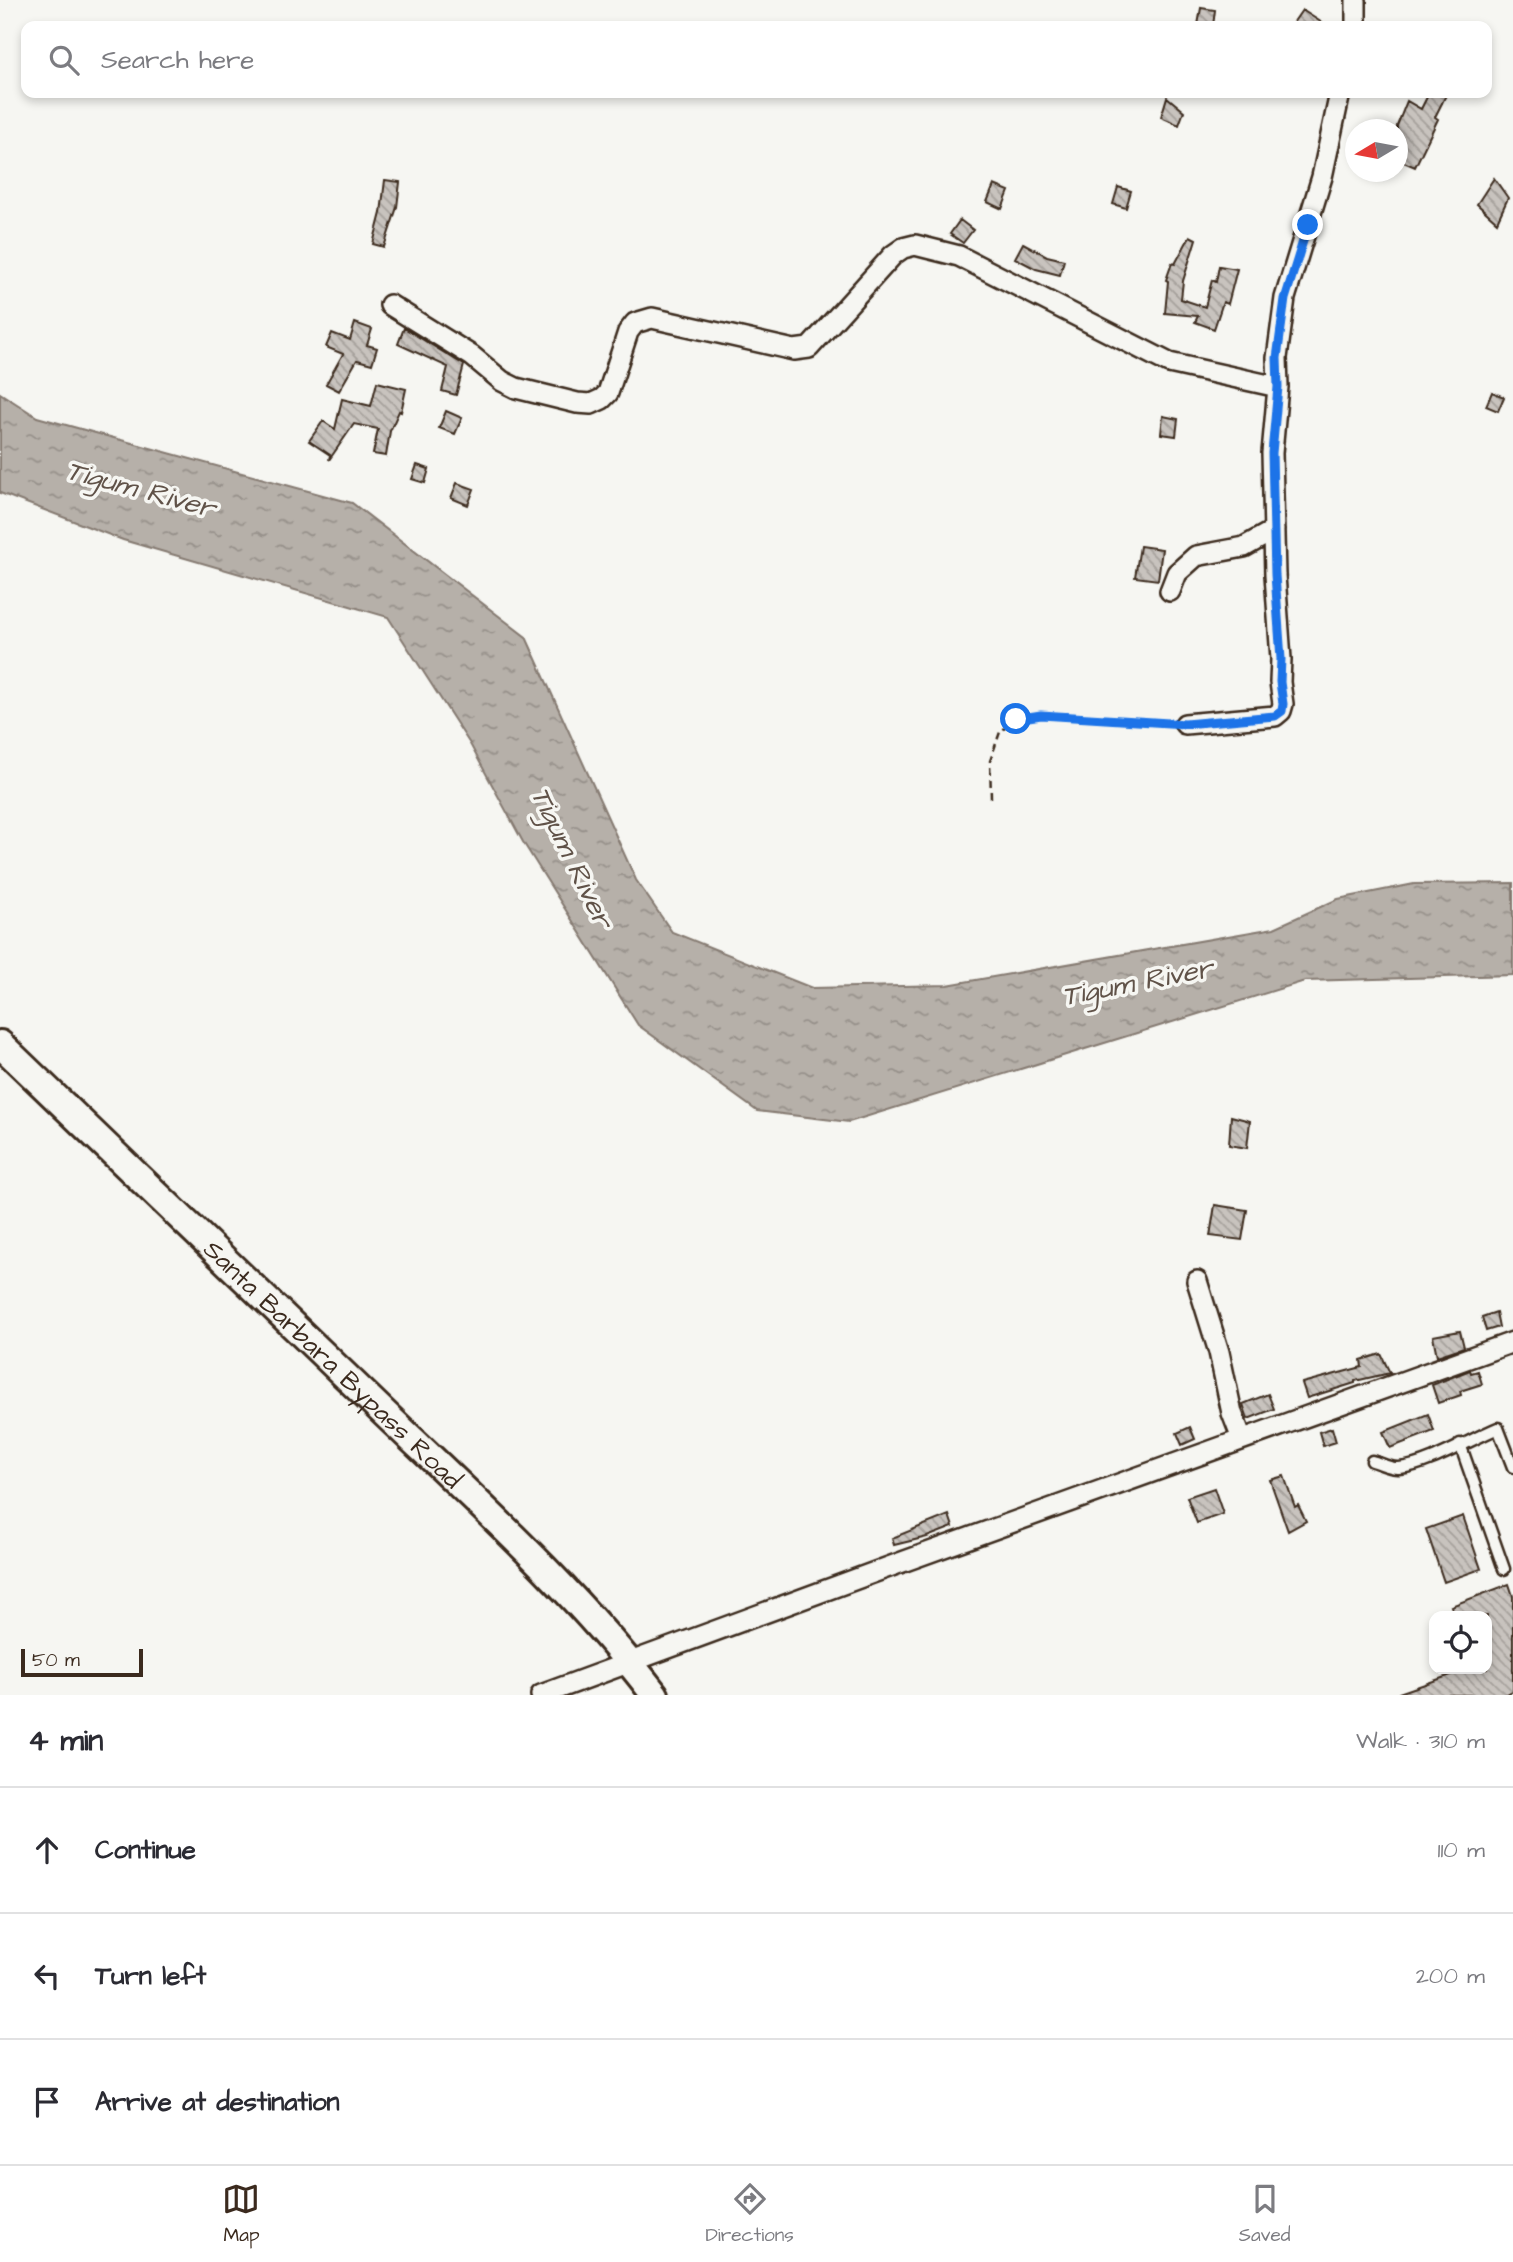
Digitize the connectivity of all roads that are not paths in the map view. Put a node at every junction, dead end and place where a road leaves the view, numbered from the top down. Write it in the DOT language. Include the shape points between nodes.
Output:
graph roads {
  1 [pos="1356,0"];
  2 [pos="1356,21"];
  3 [pos="1339,98"];
  4 [pos="390,305"];
  5 [pos="1278,387"];
  6 [pos="1274,530"];
  7 [pos="1170,591"];
  8 [pos="1185,724"];
  9 [pos="0,1044"];
  10 [pos="1197,1281"];
  11 [pos="1513,1342"];
  12 [pos="1242,1439"];
  13 [pos="1460,1444"];
  14 [pos="1372,1461"];
  15 [pos="1513,1467"];
  16 [pos="1504,1569"];
  17 [pos="629,1661"];
  18 [pos="541,1695"];
  19 [pos="655,1695"];
  1 -- 2 [label="street"];
  3 -- 5 [label="street" via="1322,177 1285,299"];
  4 -- 5 [label="street" via="472,356 502,381 591,404 608,393 628,332 643,319 794,350 809,348 892,255 915,245 958,256 1169,363"];
  5 -- 6 [label="street" via="1272,453"];
  6 -- 7 [label="street" via="1244,547 1195,556 1177,573"];
  6 -- 8 [label="street" via="1282,711 1275,716"];
  9 -- 17 [label="main road, Santa Barbara Bypass Road" via="479,1504"];
  10 -- 12 [label="street"];
  11 -- 12 [label="street"];
  12 -- 17 [label="street"];
  13 -- 14 [label="lane" via="1398,1468"];
  13 -- 15 [label="lane" via="1498,1427"];
  13 -- 16 [label="lane"];
  17 -- 18 [label="street"];
  17 -- 19 [label="main road, Santa Barbara Bypass Road"];
}
